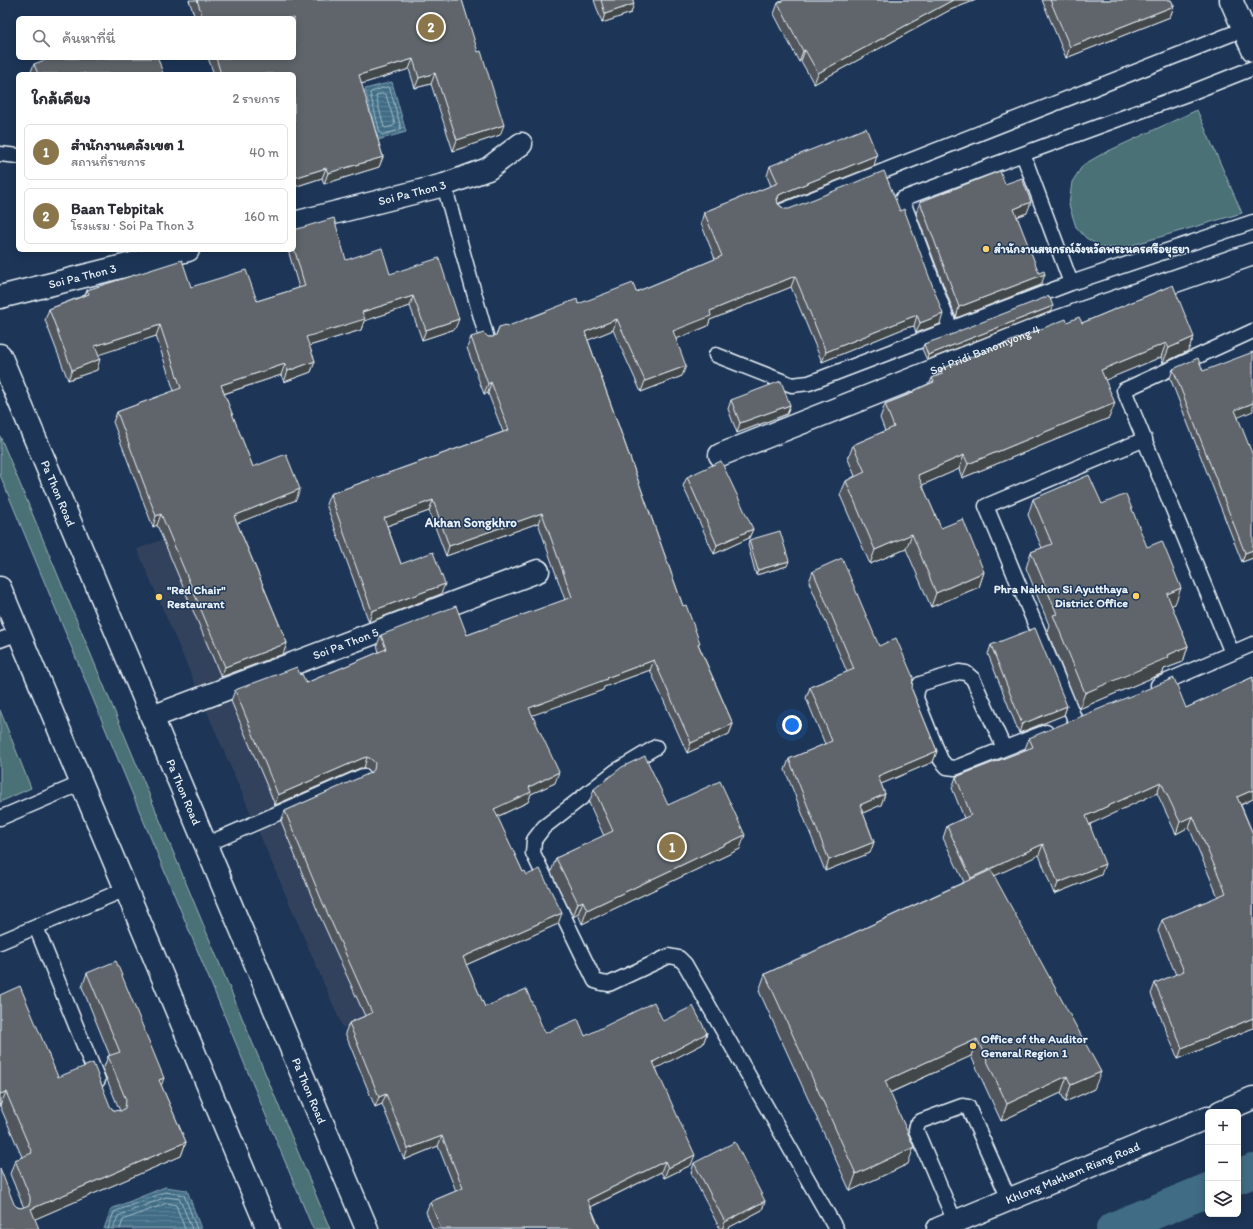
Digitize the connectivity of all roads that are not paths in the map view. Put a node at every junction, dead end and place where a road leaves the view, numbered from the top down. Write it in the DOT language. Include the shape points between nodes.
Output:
graph roads {
  1 [pos="1231,0"];
  2 [pos="1244,29"];
  3 [pos="1253,50"];
  4 [pos="1253,68"];
  5 [pos="521,144"];
  6 [pos="0,154"];
  7 [pos="1023,154"];
  8 [pos="16,156"];
  9 [pos="444,186"];
  10 [pos="782,211"];
  11 [pos="1253,222"];
  12 [pos="296,223"];
  13 [pos="180,252"];
  14 [pos="1253,254"];
  15 [pos="1071,283"];
  16 [pos="0,297"];
  17 [pos="951,330"];
  18 [pos="1253,331"];
  19 [pos="487,339"];
  20 [pos="716,355"];
  21 [pos="0,356"];
  22 [pos="1145,439"];
  23 [pos="720,455"];
  24 [pos="538,571"];
  25 [pos="0,588"];
  26 [pos="9,636"];
  27 [pos="1253,644"];
  28 [pos="1232,653"];
  29 [pos="1147,690"];
  30 [pos="1089,714"];
  31 [pos="152,717"];
  32 [pos="1075,720"];
  33 [pos="656,747"];
  34 [pos="1004,748"];
  35 [pos="363,776"];
  36 [pos="82,783"];
  37 [pos="0,818"];
  38 [pos="205,845"];
  39 [pos="126,889"];
  40 [pos="36,927"];
  41 [pos="0,942"];
  42 [pos="104,1095"];
  43 [pos="1253,1098"];
  44 [pos="1227,1109"];
  45 [pos="1205,1118"];
  46 [pos="1009,1200"];
  47 [pos="947,1226"];
  48 [pos="268,1229"];
  49 [pos="367,1229"];
  50 [pos="836,1229"];
  1 -- 2 [label="street"];
  2 -- 3 [label="street"];
  2 -- 10 [label="lane"];
  4 -- 7 [label="lane"];
  5 -- 9 [label="street, Soi Pa Thon 3" via="488,169"];
  6 -- 8 [label="lane"];
  7 -- 15 [label="lane"];
  7 -- 17 [label="lane" via="902,199"];
  9 -- 12 [label="street, Soi Pa Thon 3"];
  9 -- 19 [label="lane"];
  11 -- 15 [label="lane"];
  13 -- 16 [label="street, Soi Pa Thon 3"];
  14 -- 23 [label="street, Soi Pridi Banomyong 4" via="1051,324"];
  15 -- 17 [label="lane"];
  17 -- 20 [label="lane" via="809,383 792,385"];
  18 -- 22 [label="lane" via="1124,390"];
  21 -- 31 [label="street, Pa Thon Road"];
  22 -- 28 [label="lane"];
  22 -- 32 [label="lane" via="986,506"];
  24 -- 31 [label="street, Soi Pa Thon 5"];
  25 -- 26 [label="street"];
  26 -- 36 [label="street"];
  27 -- 28 [label="lane"];
  28 -- 29 [label="lane"];
  30 -- 32 [label="lane"];
  31 -- 38 [label="street, Pa Thon Road"];
  32 -- 34 [label="lane"];
  33 -- 50 [label="lane" via="616,771 544,827 534,840 534,853 595,981 610,984 669,956 679,958 685,964"];
  34 -- 34 [label="lane" via="955,768 947,767 941,760 916,698 920,684 958,672 966,673 973,679"];
  35 -- 38 [label="lane"];
  36 -- 37 [label="lane"];
  36 -- 39 [label="street"];
  38 -- 49 [label="street, Pa Thon Road"];
  39 -- 40 [label="lane"];
  39 -- 48 [label="street"];
  40 -- 41 [label="lane"];
  40 -- 42 [label="lane"];
  43 -- 44 [label="street"];
  45 -- 46 [label="street, Khlong Makham Riang Road"];
  46 -- 47 [label="street, Khlong Makham Riang Road"];
  46 -- 47 [label="lane" via="968,1107 962,1106 921,1121 916,1130"];
}
